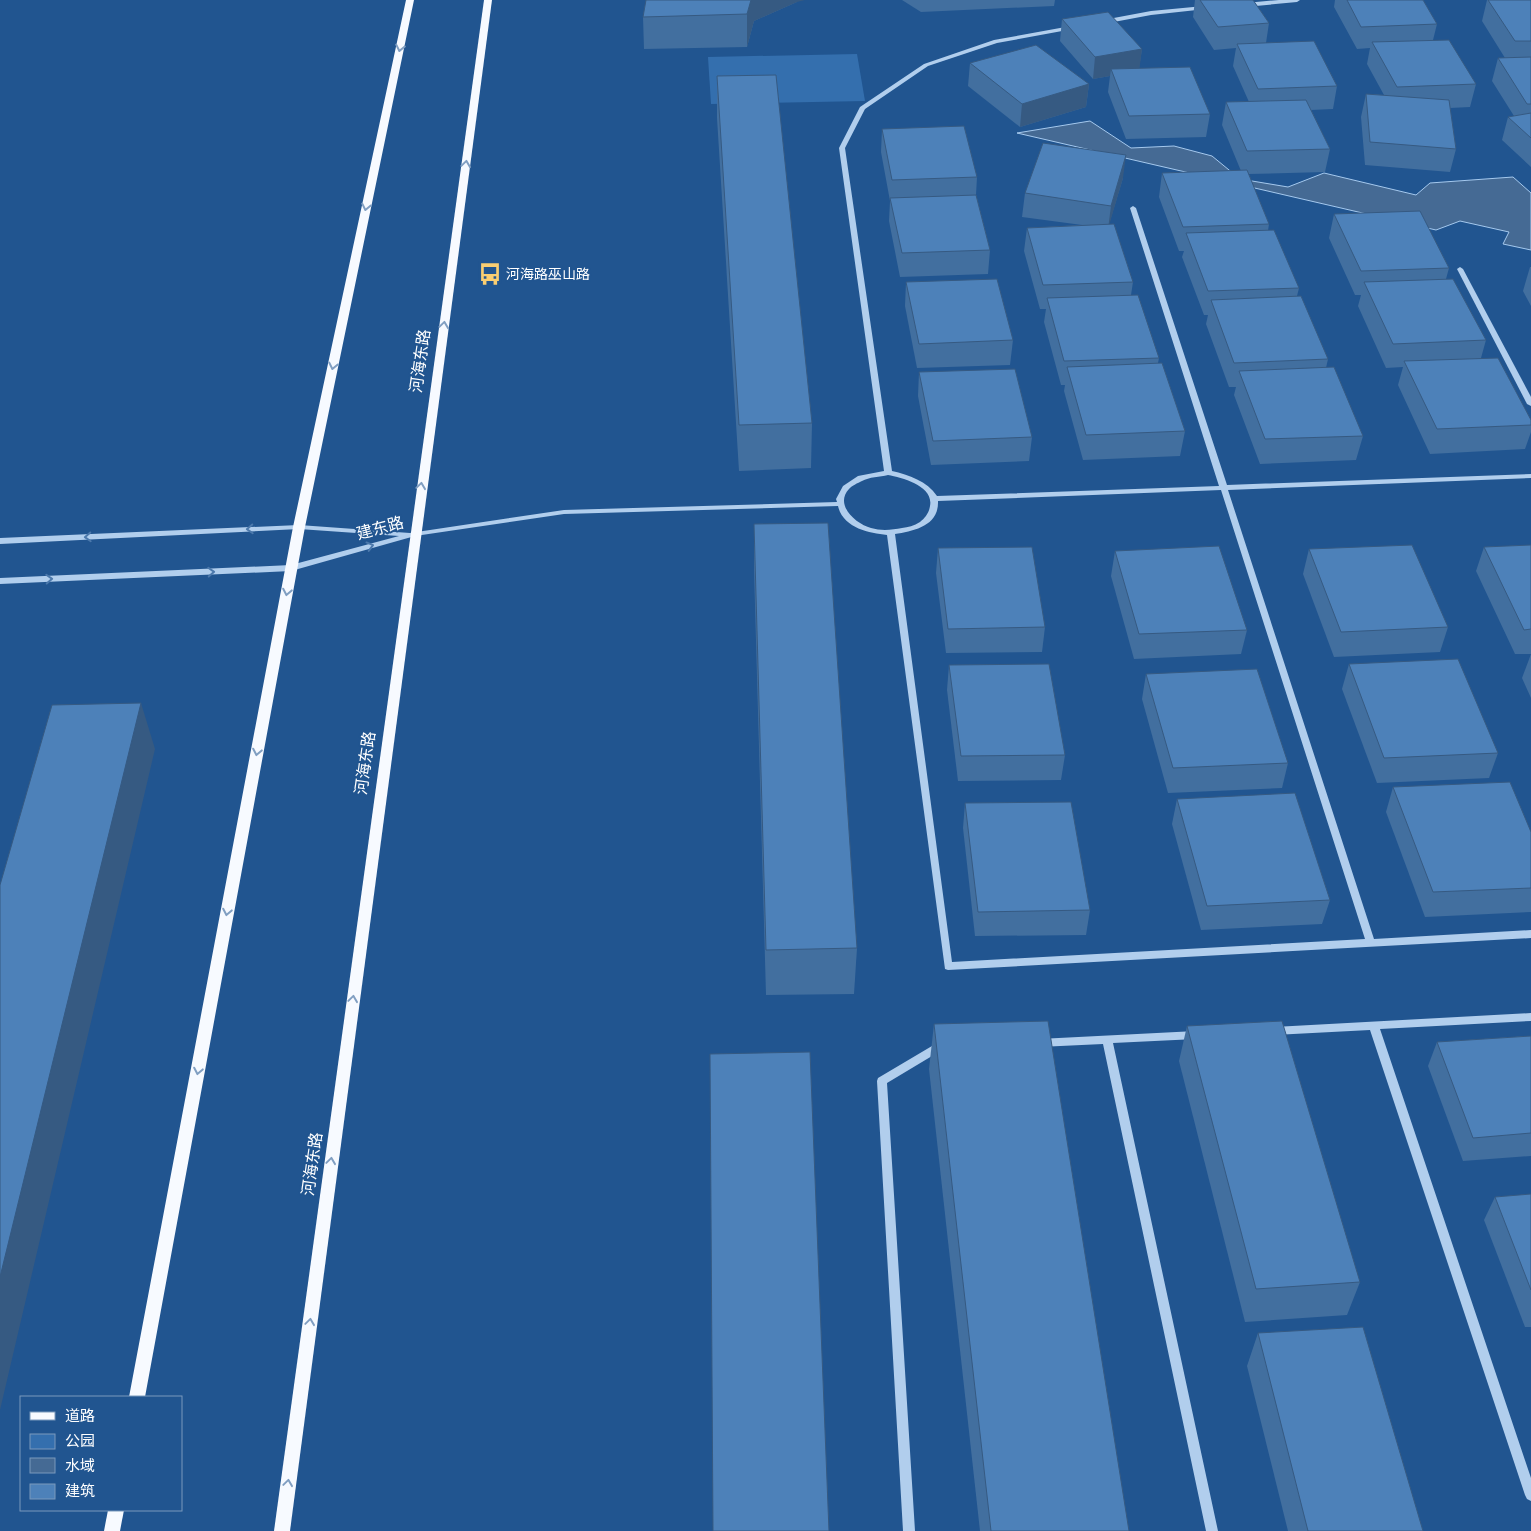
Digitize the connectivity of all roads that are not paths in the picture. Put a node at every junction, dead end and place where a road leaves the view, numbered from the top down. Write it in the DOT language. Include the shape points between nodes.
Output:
graph roads {
  1 [pos="410,0"];
  2 [pos="488,0"];
  3 [pos="1297,0"];
  4 [pos="1234,6"];
  5 [pos="1216,7"];
  6 [pos="1093,24"];
  7 [pos="1083,26"];
  8 [pos="1133,208"];
  9 [pos="1460,269"];
  10 [pos="1531,404"];
  11 [pos="888,473"];
  12 [pos="1531,476"];
  13 [pos="1224,488"];
  14 [pos="934,499"];
  15 [pos="839,504"];
  16 [pos="299,527"];
  17 [pos="891,533"];
  18 [pos="415,534"];
  19 [pos="0,541"];
  20 [pos="291,568"];
  21 [pos="0,581"];
  22 [pos="1531,934"];
  23 [pos="1371,943"];
  24 [pos="1531,1018"];
  25 [pos="1374,1026"];
  26 [pos="1265,1031"];
  27 [pos="1206,1034"];
  28 [pos="1107,1040"];
  29 [pos="1030,1044"];
  30 [pos="954,1048"];
  31 [pos="137,1396"];
  32 [pos="1531,1495"];
  33 [pos="116,1511"];
  34 [pos="112,1531"];
  35 [pos="282,1531"];
  36 [pos="909,1531"];
  37 [pos="1212,1531"];
  1 -- 16 [label="main road, one-way"];
  18 -- 2 [label="main road, 河海东路, one-way"];
  3 -- 4 [label="lane"];
  5 -- 6 [label="lane" via="1151,13"];
  7 -- 11 [label="lane" via="996,42 926,65 862,108 842,148"];
  8 -- 13 [label="street"];
  9 -- 10 [label="street"];
  11 -- 14 [label="street" via="918,481"];
  11 -- 15 [label="street" via="858,478 847,485"];
  12 -- 13 [label="street"];
  13 -- 14 [label="street"];
  13 -- 23 [label="street"];
  14 -- 17 [label="street" via="934,509 929,518 919,526"];
  15 -- 17 [label="street" via="850,522 861,528"];
  15 -- 18 [label="street" via="564,512"];
  16 -- 18 [label="street, 建东路"];
  16 -- 19 [label="street, 建东路, one-way"];
  16 -- 20 [label="main road"];
  17 -- 23 [label="street" via="948,966"];
  20 -- 18 [label="street, 建东路, one-way"];
  35 -- 18 [label="main road, 河海东路, one-way"];
  21 -- 20 [label="street, 建东路, one-way"];
  20 -- 31 [label="main road, one-way"];
  22 -- 23 [label="street"];
  24 -- 25 [label="street"];
  25 -- 26 [label="street"];
  25 -- 32 [label="street"];
  27 -- 28 [label="street"];
  28 -- 29 [label="street"];
  28 -- 37 [label="street"];
  30 -- 36 [label="street" via="935,1048 882,1081"];
  33 -- 34 [label="main road"];
}
